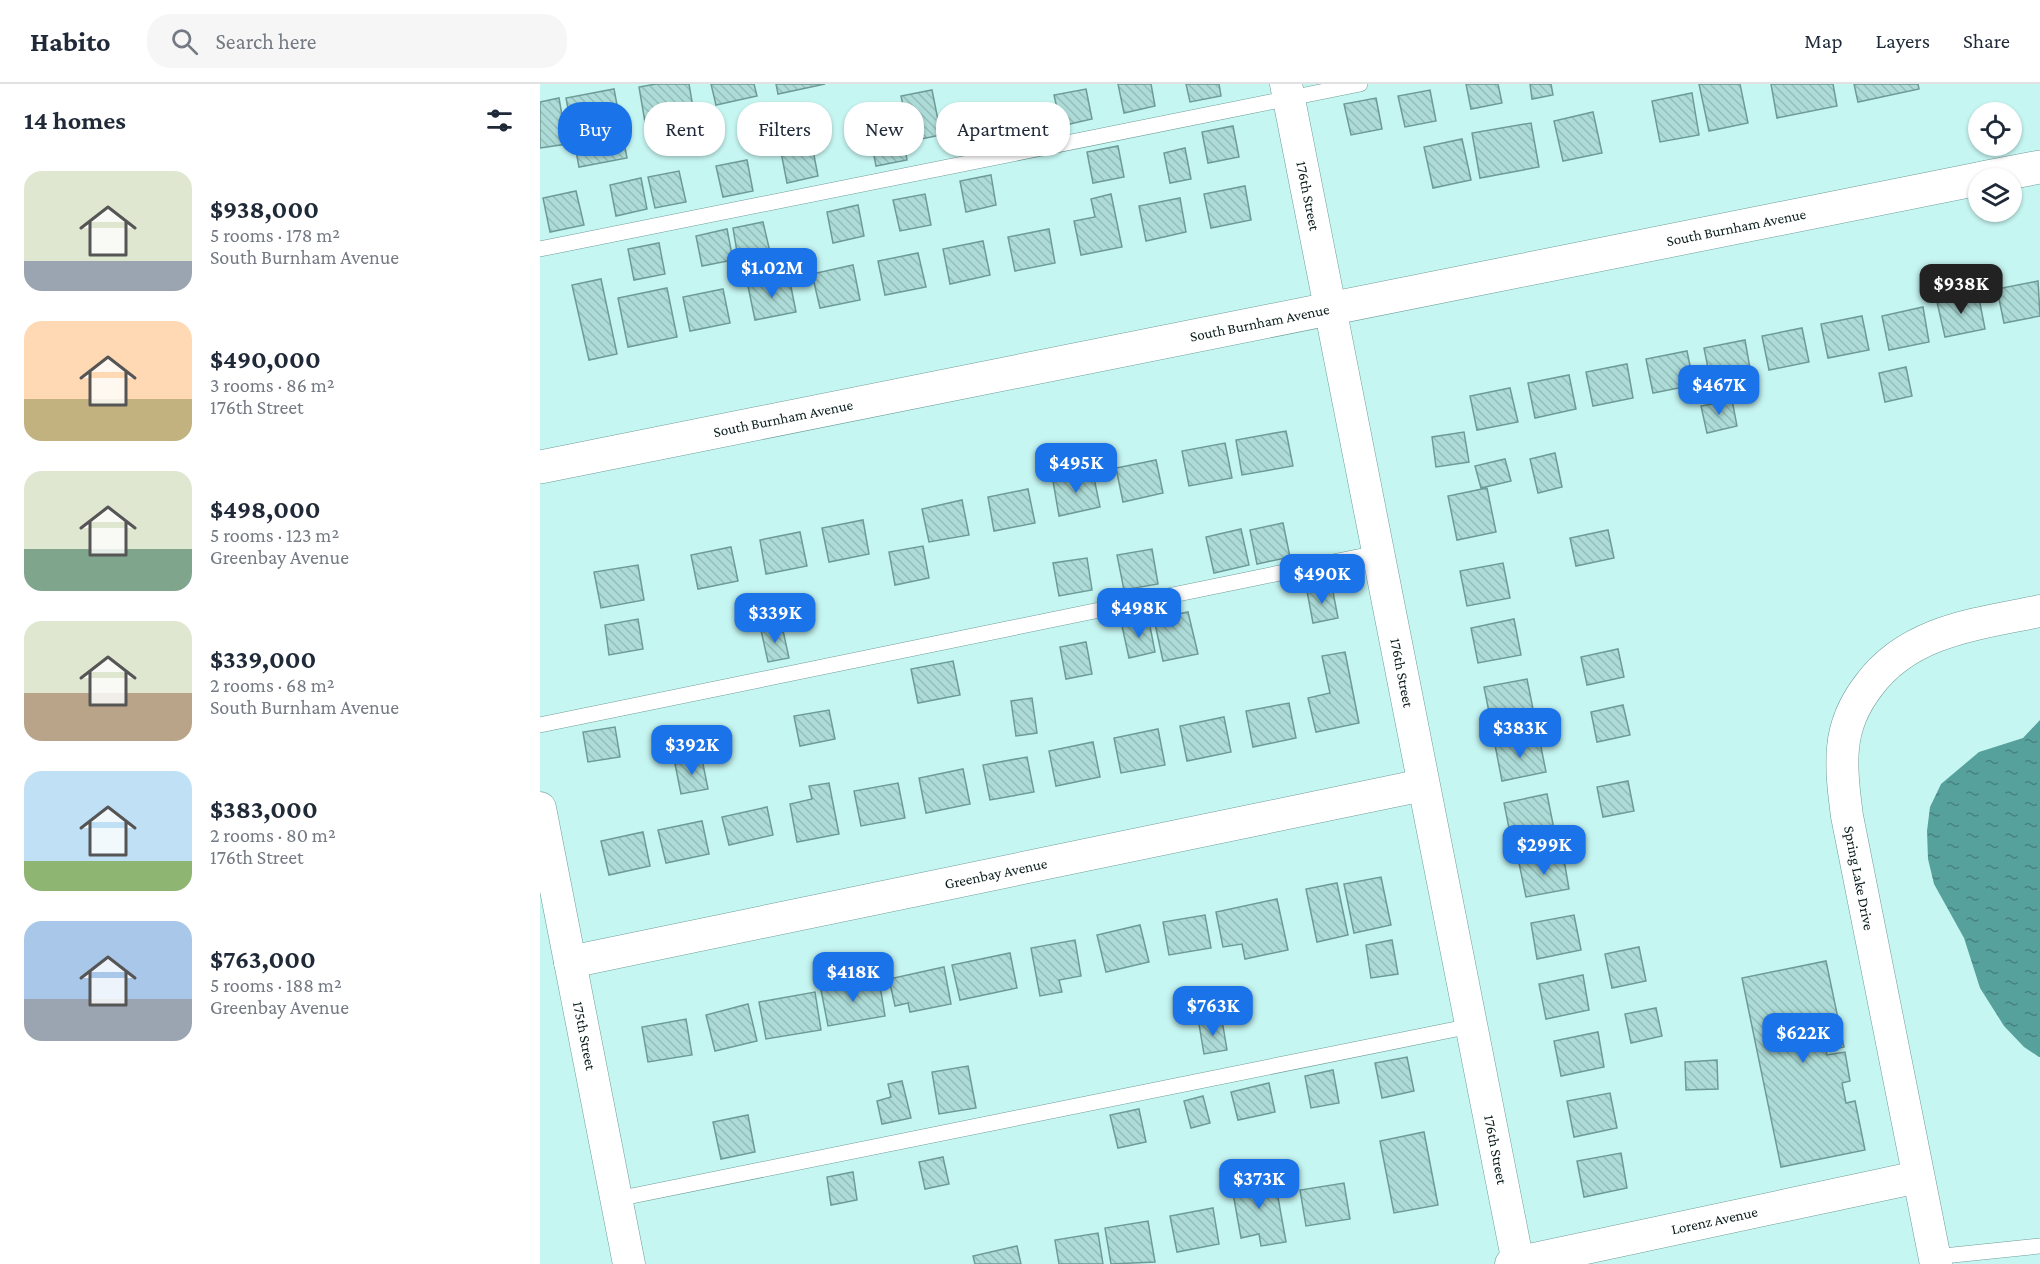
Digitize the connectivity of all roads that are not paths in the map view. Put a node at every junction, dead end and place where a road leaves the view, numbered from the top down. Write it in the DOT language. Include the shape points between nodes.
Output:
graph roads {
  1 [pos="1360,84"];
  2 [pos="1287,91"];
  3 [pos="2040,167"];
  4 [pos="2022,171"];
  5 [pos="1968,181"];
  6 [pos="540,249"];
  7 [pos="1329,309"];
  8 [pos="540,467"];
  9 [pos="1377,553"];
  10 [pos="2040,611"];
  11 [pos="540,725"];
  12 [pos="1423,785"];
  13 [pos="540,808"];
  14 [pos="570,962"];
  15 [pos="1471,1026"];
  16 [pos="1918,1177"];
  17 [pos="617,1199"];
  18 [pos="2040,1246"];
  19 [pos="1935,1261"];
  20 [pos="1514,1263"];
  21 [pos="629,1264"];
  1 -- 2 [label="lane"];
  2 -- 6 [label="lane"];
  2 -- 7 [label="street, 176th Street"];
  3 -- 4 [label="main road, South Burnham Avenue"];
  5 -- 7 [label="main road, South Burnham Avenue"];
  7 -- 8 [label="main road, South Burnham Avenue"];
  7 -- 9 [label="street, 176th Street"];
  9 -- 11 [label="lane"];
  9 -- 12 [label="street, 176th Street"];
  10 -- 16 [label="street, Spring Lake Drive" via="1967,626 1912,645 1874,678 1860,697 1846,730 1842,778 1846,816"];
  12 -- 14 [label="street, Greenbay Avenue"];
  12 -- 15 [label="street, 176th Street"];
  13 -- 14 [label="street, 175th Street"];
  14 -- 17 [label="street, 175th Street"];
  15 -- 17 [label="lane"];
  15 -- 20 [label="street, 176th Street"];
  16 -- 19 [label="street, Spring Lake Drive"];
  16 -- 20 [label="street, Lorenz Avenue"];
  17 -- 21 [label="street, 175th Street"];
  18 -- 19 [label="lane"];
}
